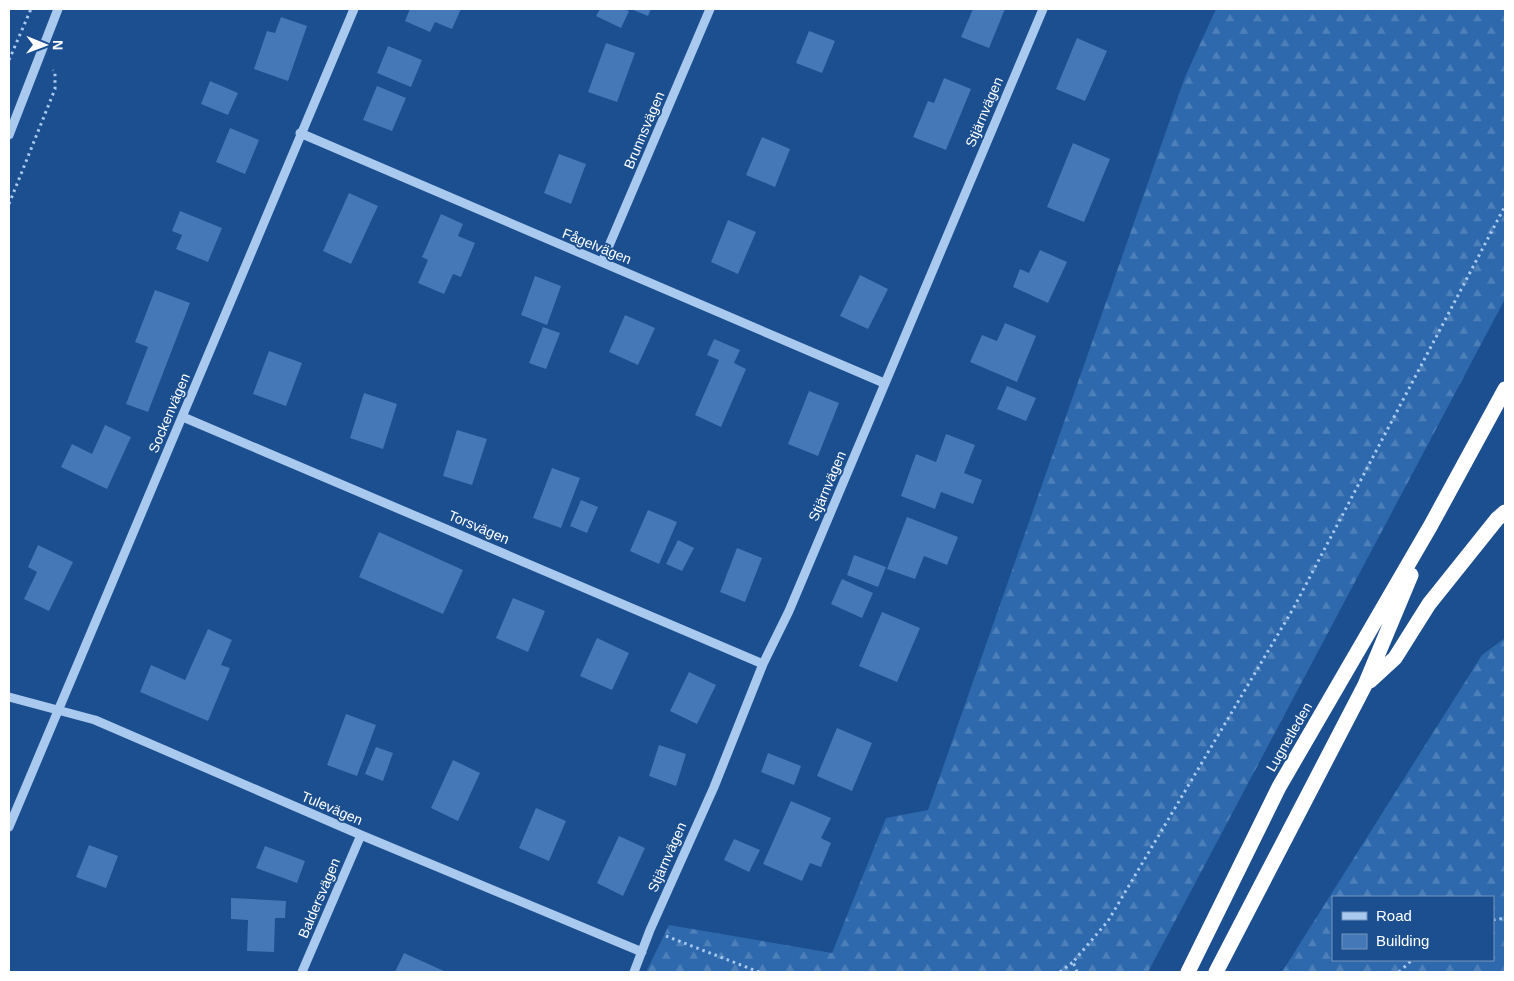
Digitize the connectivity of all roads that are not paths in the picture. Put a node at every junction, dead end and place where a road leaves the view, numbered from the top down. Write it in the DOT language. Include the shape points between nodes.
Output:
graph roads {
  1 [pos="58,9"];
  2 [pos="354,9"];
  3 [pos="710,9"];
  4 [pos="1044,9"];
  5 [pos="300,133"];
  6 [pos="9,135"];
  7 [pos="602,262"];
  8 [pos="884,383"];
  9 [pos="1505,389"];
  10 [pos="183,417"];
  11 [pos="1505,512"];
  12 [pos="1431,525"];
  13 [pos="763,664"];
  14 [pos="1365,685"];
  15 [pos="9,697"];
  16 [pos="59,710"];
  17 [pos="9,827"];
  18 [pos="360,835"];
  19 [pos="642,952"];
  20 [pos="302,972"];
  21 [pos="634,972"];
  22 [pos="1188,972"];
  23 [pos="1216,972"];
  1 -- 6 [label="street"];
  2 -- 5 [label="street, Sockenvägen"];
  3 -- 7 [label="street, Brunnsvägen"];
  4 -- 8 [label="street, Stjärnvägen"];
  5 -- 7 [label="street, Fågelvägen"];
  5 -- 10 [label="street, Sockenvägen"];
  7 -- 8 [label="street, Fågelvägen"];
  8 -- 13 [label="street, Stjärnvägen" via="789,611"];
  9 -- 12 [label="highway, Lugnetleden"];
  10 -- 13 [label="street, Torsvägen"];
  10 -- 16 [label="street, Sockenvägen"];
  11 -- 14 [label="highway" via="1429,604 1395,658"];
  12 -- 14 [label="highway, Lugnetleden"];
  12 -- 22 [label="highway, Lugnetleden" via="1279,787"];
  13 -- 19 [label="street, Stjärnvägen"];
  14 -- 23 [label="highway, Lugnetleden"];
  15 -- 16 [label="street, Tulevägen"];
  16 -- 17 [label="street, Sockenvägen"];
  16 -- 18 [label="street, Tulevägen" via="94,720"];
  18 -- 19 [label="street, Tulevägen"];
  18 -- 20 [label="street, Baldersvägen"];
  19 -- 21 [label="street, Stjärnvägen"];
}
